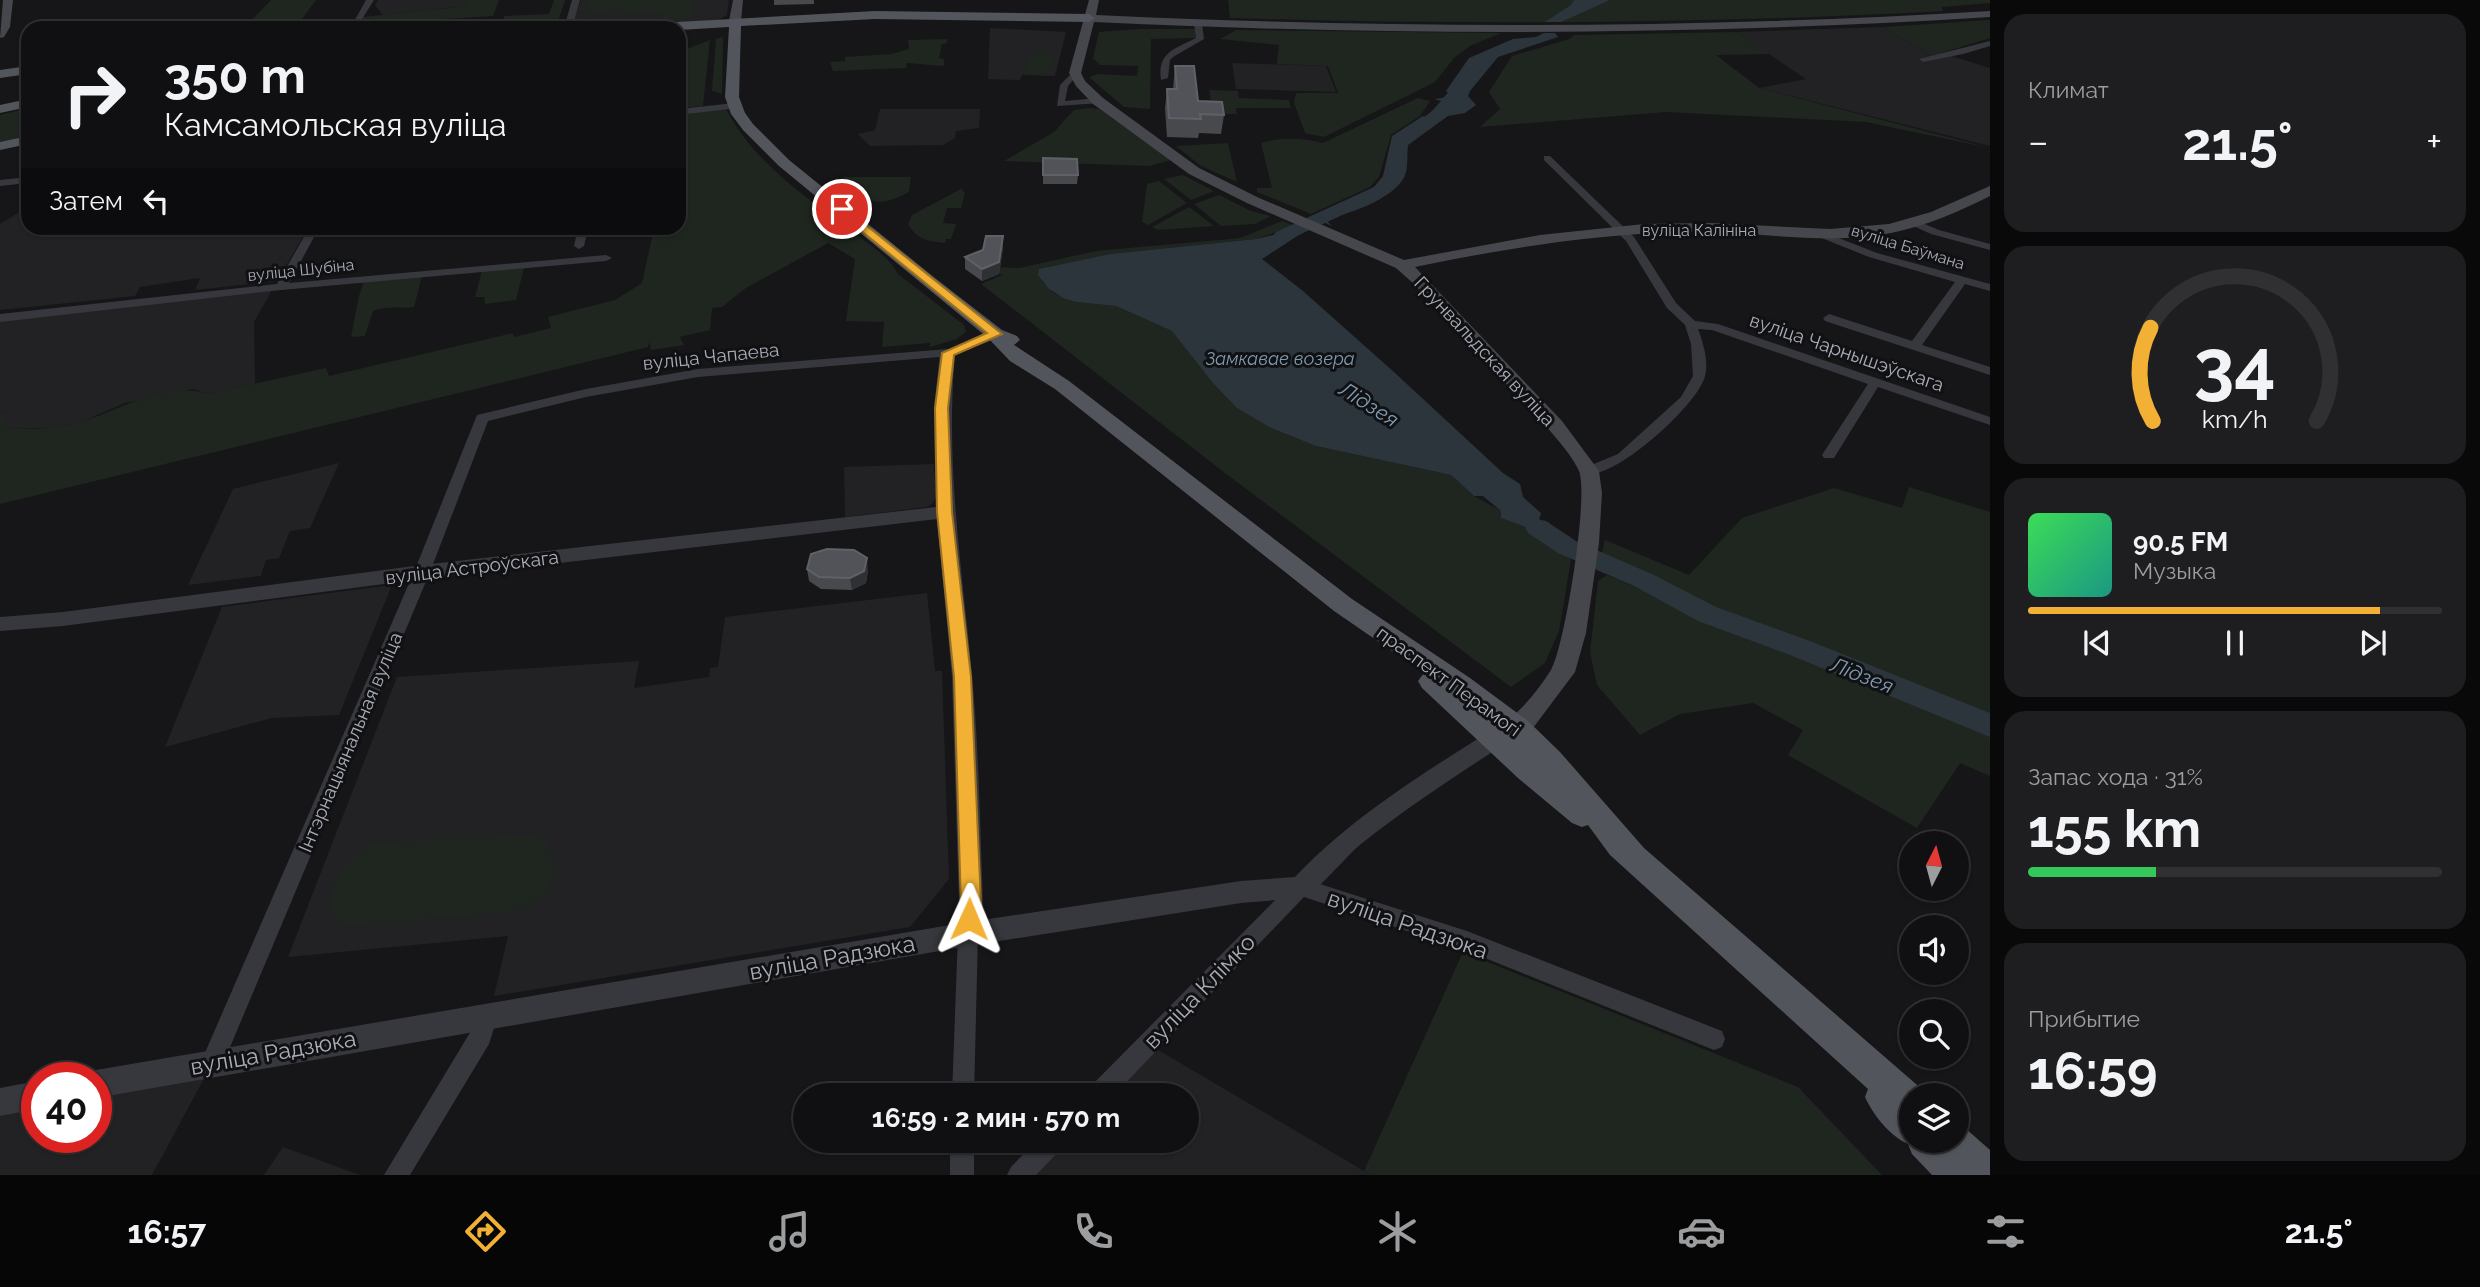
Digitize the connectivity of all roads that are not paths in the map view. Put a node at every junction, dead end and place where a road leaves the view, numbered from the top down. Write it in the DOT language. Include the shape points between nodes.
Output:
graph roads {
  1 [pos="8,0"];
  2 [pos="370,0"];
  3 [pos="576,0"];
  4 [pos="738,0"];
  5 [pos="1094,0"];
  6 [pos="1990,14"];
  7 [pos="357,21"];
  8 [pos="570,21"];
  9 [pos="1087,22"];
  10 [pos="1198,23"];
  11 [pos="735,24"];
  12 [pos="686,26"];
  13 [pos="686,29"];
  14 [pos="0,35"];
  15 [pos="1990,43"];
  16 [pos="1923,60"];
  17 [pos="21,71"];
  18 [pos="1075,73"];
  19 [pos="0,74"];
  20 [pos="1164,78"];
  21 [pos="1098,101"];
  22 [pos="735,106"];
  23 [pos="686,111"];
  24 [pos="21,142"];
  25 [pos="0,146"];
  26 [pos="1548,158"];
  27 [pos="21,181"];
  28 [pos="0,183"];
  29 [pos="1990,190"];
  30 [pos="1294,218"];
  31 [pos="1915,223"];
  32 [pos="1622,230"];
  33 [pos="1818,233"];
  34 [pos="310,235"];
  35 [pos="581,235"];
  36 [pos="579,246"];
  37 [pos="1990,247"];
  38 [pos="606,258"];
  39 [pos="1402,265"];
  40 [pos="1962,280"];
  41 [pos="281,287"];
  42 [pos="1990,288"];
  43 [pos="0,318"];
  44 [pos="1829,318"];
  45 [pos="1692,324"];
  46 [pos="995,334"];
  47 [pos="1914,347"];
  48 [pos="948,353"];
  49 [pos="1990,371"];
  50 [pos="1876,381"];
  51 [pos="482,418"];
  52 [pos="1990,421"];
  53 [pos="1829,454"];
  54 [pos="1588,471"];
  55 [pos="945,512"];
  56 [pos="422,572"];
  57 [pos="0,624"];
  58 [pos="1506,734"];
  59 [pos="1301,887"];
  60 [pos="968,934"];
  61 [pos="1770,977"];
  62 [pos="487,1015"];
  63 [pos="1714,1039"];
  64 [pos="212,1063"];
  65 [pos="112,1081"];
  66 [pos="963,1083"];
  67 [pos="1110,1083"];
  68 [pos="1899,1093"];
  69 [pos="21,1098"];
  70 [pos="0,1102"];
  71 [pos="1899,1114"];
  72 [pos="962,1153"];
  73 [pos="1041,1153"];
  74 [pos="1936,1153"];
  75 [pos="1965,1153"];
  76 [pos="397,1175"];
  77 [pos="962,1175"];
  78 [pos="1019,1175"];
  79 [pos="1957,1175"];
  80 [pos="1990,1175"];
  1 -- 14 [label="main road"];
  2 -- 7 [label="street"];
  3 -- 8 [label="street"];
  4 -- 11 [label="main road, праспект Перамогі"];
  5 -- 9 [label="main road"];
  6 -- 10 [label="main road" via="1796,24 1565,28"];
  9 -- 10 [label="main road"];
  9 -- 11 [label="main road"];
  9 -- 18 [label="main road"];
  10 -- 20 [label="street" via="1200,39 1166,59"];
  11 -- 12 [label="main road"];
  11 -- 13 [label="main road"];
  11 -- 22 [label="main road, праспект Перамогі" via="731,75"];
  15 -- 16 [label="street"];
  17 -- 19 [label="main road"];
  18 -- 21 [label="main road, Грунвальдская вуліца"];
  18 -- 21 [label="street" via="1064,85 1060,104"];
  21 -- 30 [label="main road, Грунвальдская вуліца" via="1194,172"];
  22 -- 23 [label="street"];
  22 -- 46 [label="main road, праспект Перамогі" via="748,127 784,163"];
  24 -- 25 [label="main road"];
  26 -- 32 [label="street"];
  27 -- 28 [label="street"];
  29 -- 31 [label="main road, вуліца Калініна"];
  30 -- 39 [label="main road, Грунвальдская вуліца"];
  31 -- 33 [label="main road, вуліца Калініна"];
  31 -- 37 [label="street"];
  32 -- 33 [label="main road, вуліца Калініна" via="1691,227"];
  32 -- 39 [label="main road, вуліца Калініна" via="1534,239"];
  32 -- 45 [label="street" via="1671,305"];
  33 -- 40 [label="street, вуліца Баўмана" via="1873,255"];
  34 -- 41 [label="street"];
  35 -- 36 [label="street"];
  38 -- 41 [label="street, вуліца Шубіна"];
  39 -- 54 [label="main road, Грунвальдская вуліца" via="1555,425"];
  40 -- 42 [label="street, вуліца Баўмана"];
  40 -- 47 [label="street"];
  41 -- 43 [label="street, вуліца Шубіна"];
  44 -- 47 [label="street"];
  45 -- 50 [label="street, вуліца Чарнышэўскага" via="1714,327"];
  45 -- 54 [label="street" via="1699,376 1686,399 1623,457"];
  46 -- 48 [label="street"];
  46 -- 58 [label="main road, праспект Перамогі" via="1036,371 1058,382"];
  47 -- 49 [label="street"];
  48 -- 51 [label="street, вуліца Чапаева" via="698,373"];
  48 -- 55 [label="street" via="942,408"];
  50 -- 52 [label="street, вуліца Чарнышэўскага"];
  50 -- 53 [label="street"];
  51 -- 56 [label="street, Інтэрнацыянальная вуліца"];
  54 -- 58 [label="main road" via="1592,493 1588,543 1563,672"];
  55 -- 56 [label="street, вуліца Астроўскага"];
  55 -- 60 [label="street" via="962,677 971,904"];
  56 -- 57 [label="street, вуліца Астроўскага"];
  56 -- 64 [label="street, Інтэрнацыянальная вуліца"];
  58 -- 59 [label="street" via="1402,798 1333,853"];
  58 -- 61 [label="main road, праспект Перамогі" via="1528,770"];
  59 -- 60 [label="street, вуліца Радзюка"];
  59 -- 63 [label="street, вуліца Радзюка" via="1467,941"];
  59 -- 67 [label="street, вуліца Клімко"];
  60 -- 62 [label="street, вуліца Радзюка"];
  60 -- 66 [label="street"];
  61 -- 68 [label="main road, праспект Перамогі"];
  61 -- 71 [label="main road, праспект Перамогі"];
  62 -- 64 [label="street, вуліца Радзюка"];
  62 -- 76 [label="street" via="481,1036"];
  64 -- 65 [label="street, вуліца Радзюка"];
  69 -- 70 [label="street"];
  72 -- 77 [label="street"];
  73 -- 78 [label="street"];
  74 -- 79 [label="main road"];
  75 -- 80 [label="main road"];
}
